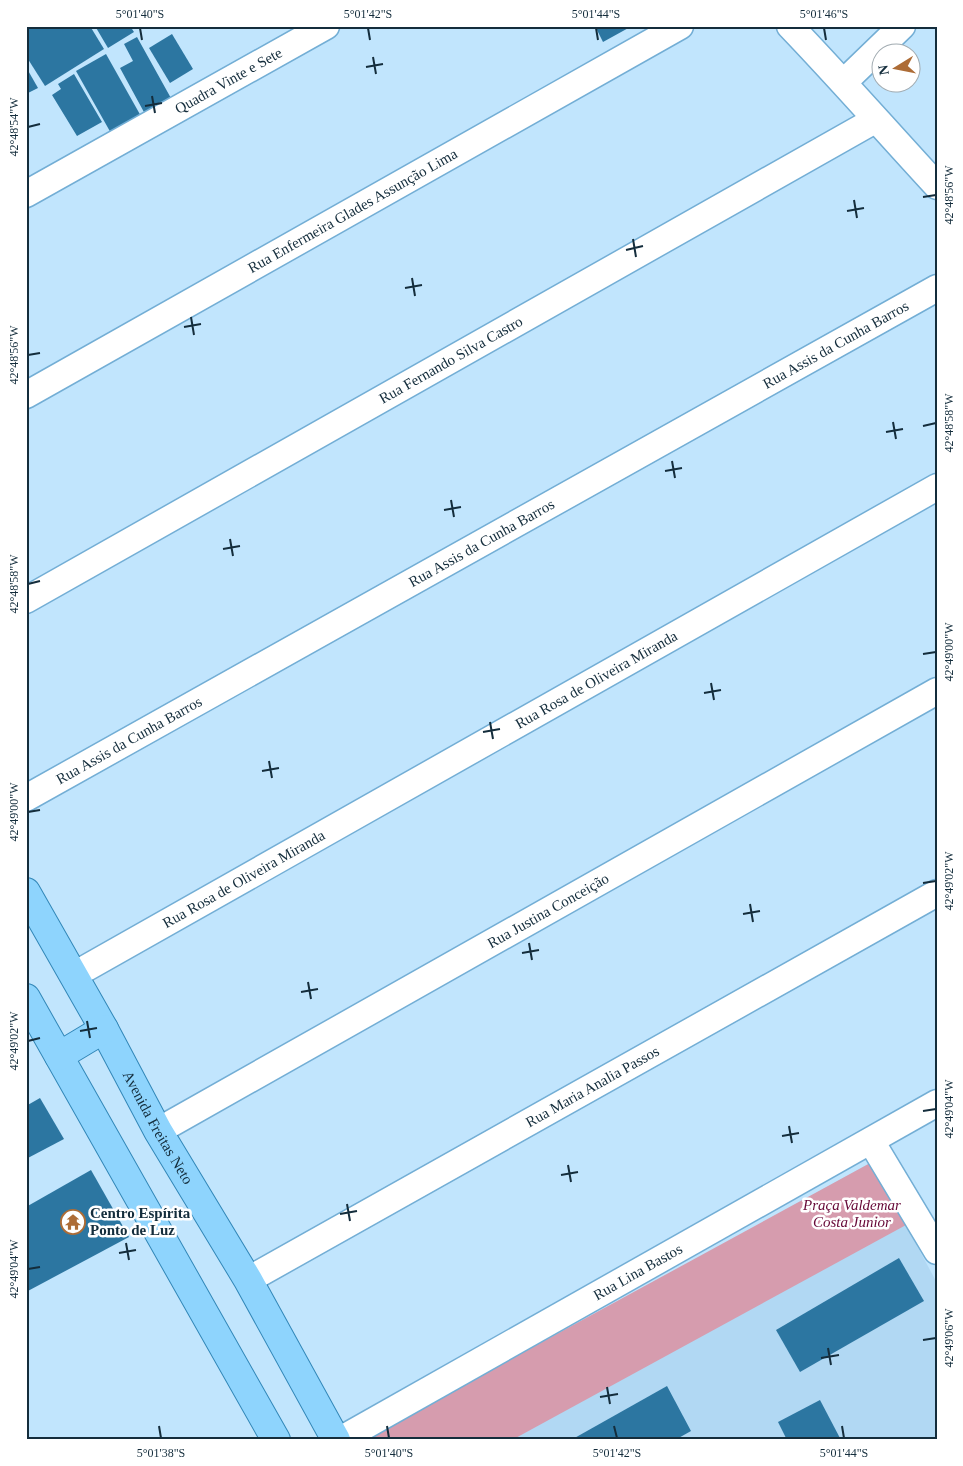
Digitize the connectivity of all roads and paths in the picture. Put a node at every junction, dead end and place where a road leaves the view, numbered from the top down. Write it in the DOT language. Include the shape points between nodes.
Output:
graph roads {
  1 [pos="326,26"];
  2 [pos="680,26"];
  3 [pos="790,26"];
  4 [pos="902,26"];
  5 [pos="844,82"];
  6 [pos="875,120"];
  7 [pos="937,186"];
  8 [pos="26,194"];
  9 [pos="937,288"];
  10 [pos="26,396"];
  11 [pos="937,487"];
  12 [pos="26,600"];
  13 [pos="937,690"];
  14 [pos="26,798"];
  15 [pos="26,892"];
  16 [pos="937,893"];
  17 [pos="74,975"];
  18 [pos="26,998"];
  19 [pos="104,1029"];
  20 [pos="59,1056"];
  21 [pos="937,1103"];
  22 [pos="158,1131"];
  23 [pos="871,1141"];
  24 [pos="937,1251"];
  25 [pos="248,1280"];
  26 [pos="276,1440"];
  27 [pos="336,1440"];
  28 [pos="340,1440"];
  1 -- 8 [label="street, Quadra Vinte e Sete"];
  2 -- 10 [label="street, Rua Enfermeira Glades Assunção Lima"];
  3 -- 5 [label="street"];
  4 -- 5 [label="street"];
  5 -- 6 [label="street"];
  6 -- 7 [label="street"];
  6 -- 12 [label="street, Rua Fernando Silva Castro"];
  9 -- 14 [label="street, Rua Assis da Cunha Barros"];
  11 -- 17 [label="street, Rua Rosa de Oliveira Miranda"];
  13 -- 22 [label="street, Rua Justina Conceição"];
  15 -- 17 [label="main road, Avenida Freitas Neto"];
  16 -- 25 [label="street, Rua Maria Analia Passos"];
  17 -- 19 [label="main road, Avenida Freitas Neto"];
  18 -- 20 [label="main road"];
  19 -- 20 [label="main road"];
  19 -- 22 [label="main road, Avenida Freitas Neto"];
  20 -- 26 [label="main road"];
  21 -- 23 [label="street, Rua Lina Bastos"];
  22 -- 25 [label="main road, Avenida Freitas Neto"];
  23 -- 24 [label="street"];
  23 -- 28 [label="street, Rua Lina Bastos"];
  25 -- 27 [label="main road, Avenida Freitas Neto"];
}
